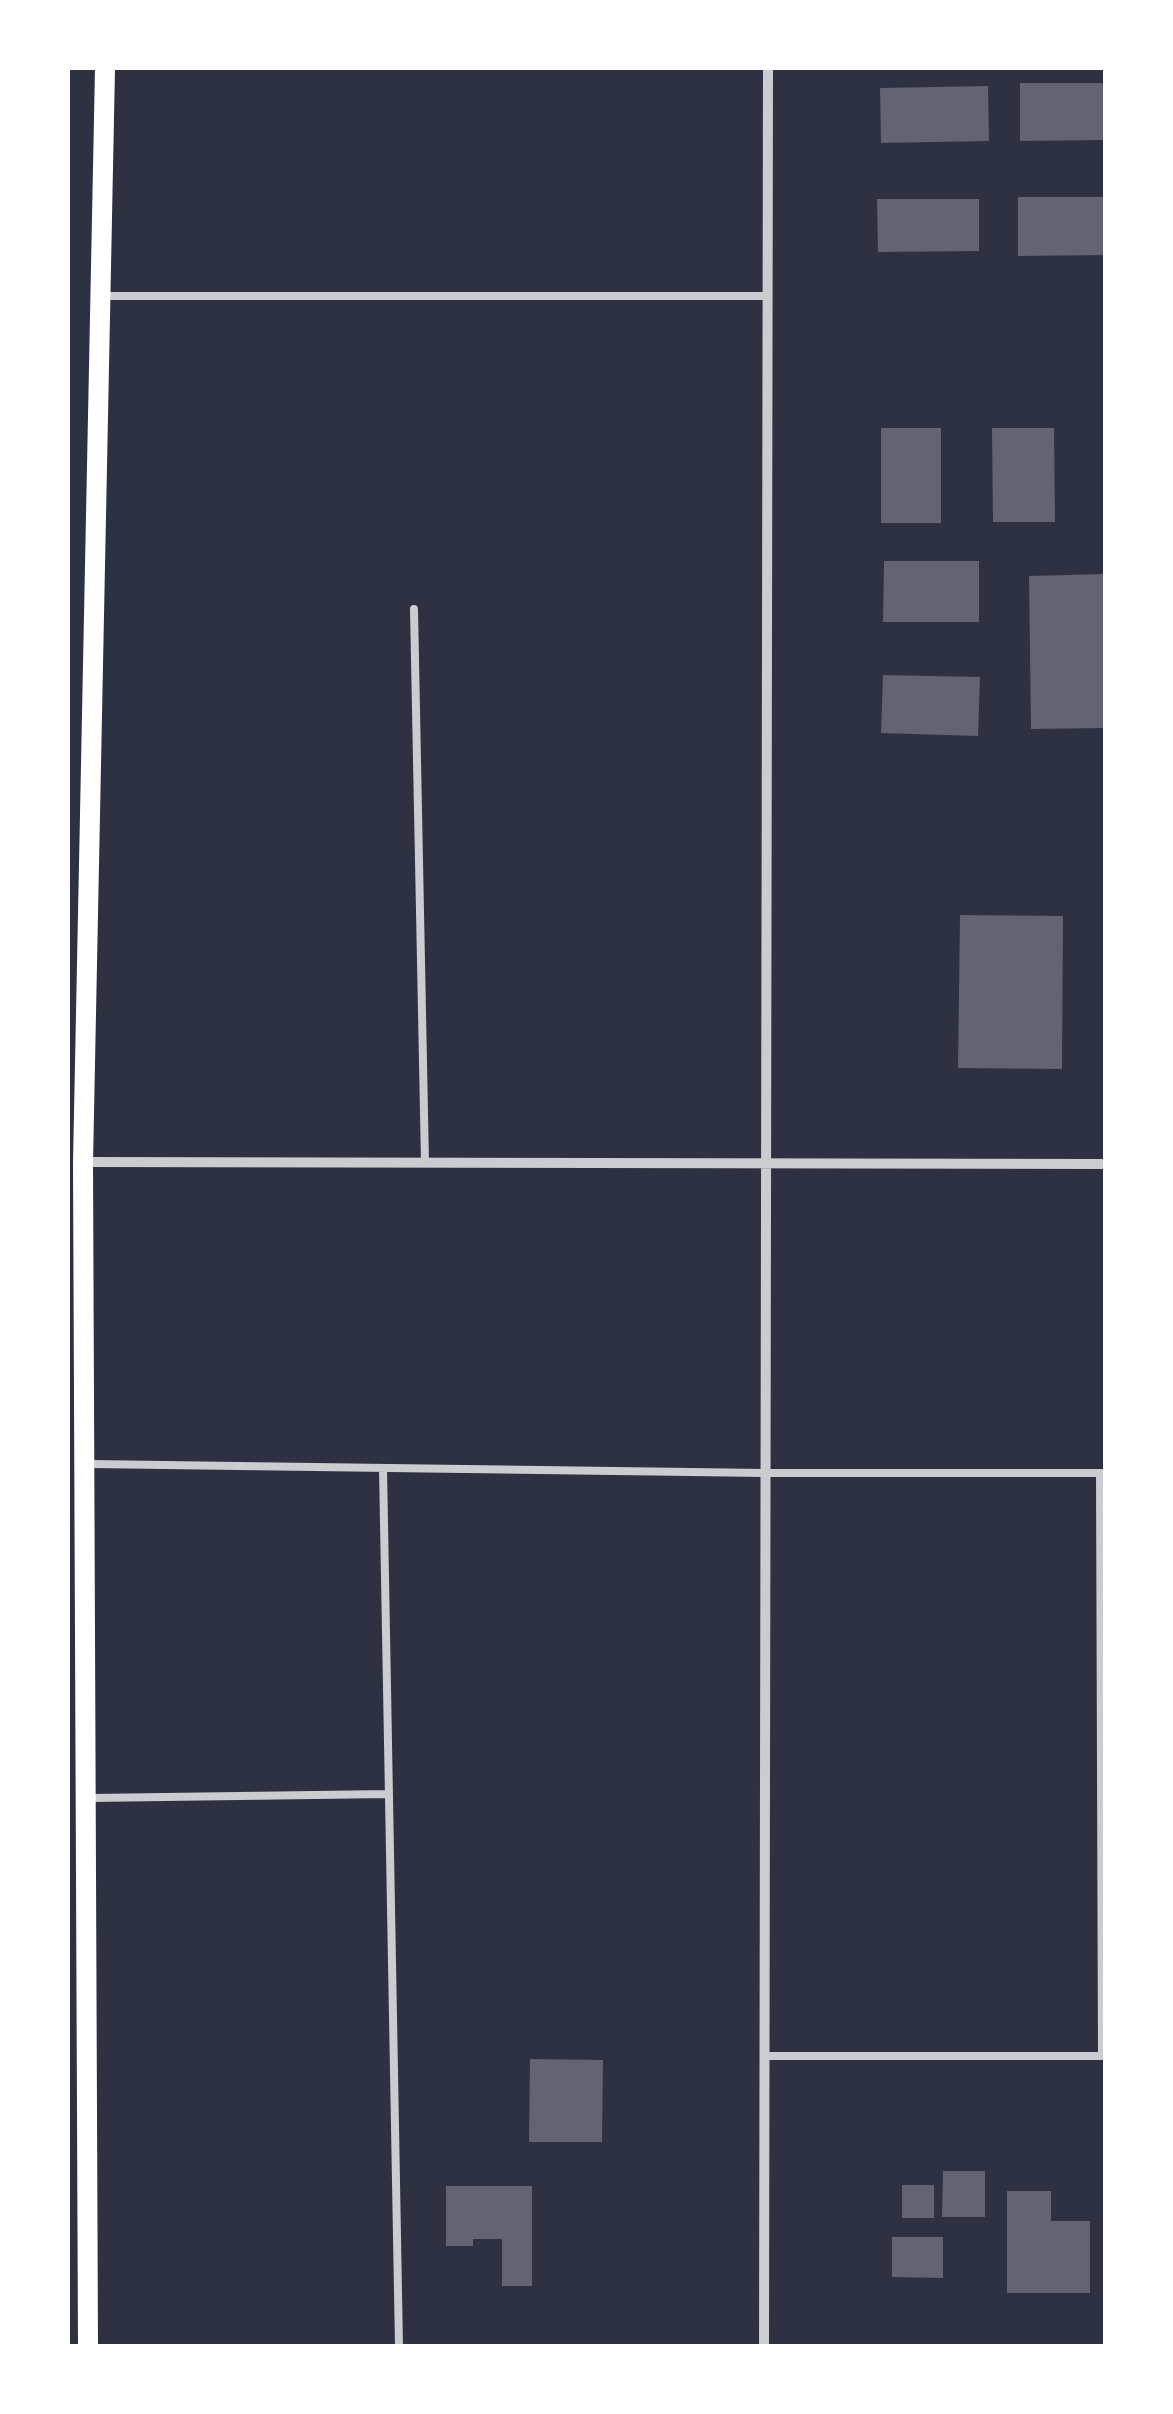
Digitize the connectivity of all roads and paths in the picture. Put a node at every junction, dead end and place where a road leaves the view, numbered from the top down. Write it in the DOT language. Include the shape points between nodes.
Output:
graph roads {
  1 [pos="106,68"];
  2 [pos="768,68"];
  3 [pos="101,296"];
  4 [pos="767,296"];
  5 [pos="414,610"];
  6 [pos="84,1162"];
  7 [pos="425,1163"];
  8 [pos="765,1164"];
  9 [pos="1106,1164"];
  10 [pos="84,1464"];
  11 [pos="384,1468"];
  12 [pos="764,1473"];
  13 [pos="1102,1473"];
  14 [pos="389,1794"];
  15 [pos="86,1798"];
  16 [pos="765,2056"];
  17 [pos="1104,2056"];
  18 [pos="88,2346"];
  19 [pos="399,2346"];
  20 [pos="764,2346"];
  1 -- 3 [label="main road"];
  2 -- 4 [label="street"];
  3 -- 4 [label="lane"];
  3 -- 6 [label="main road"];
  4 -- 8 [label="street"];
  5 -- 7 [label="lane"];
  6 -- 7 [label="street"];
  6 -- 10 [label="main road"];
  7 -- 8 [label="street"];
  8 -- 9 [label="street"];
  8 -- 12 [label="street"];
  10 -- 11 [label="lane"];
  10 -- 15 [label="main road"];
  11 -- 12 [label="lane"];
  11 -- 14 [label="lane"];
  12 -- 13 [label="lane"];
  12 -- 16 [label="street"];
  13 -- 17 [label="lane"];
  14 -- 15 [label="lane"];
  14 -- 19 [label="lane"];
  15 -- 18 [label="main road"];
  16 -- 17 [label="lane"];
  16 -- 20 [label="street"];
}
